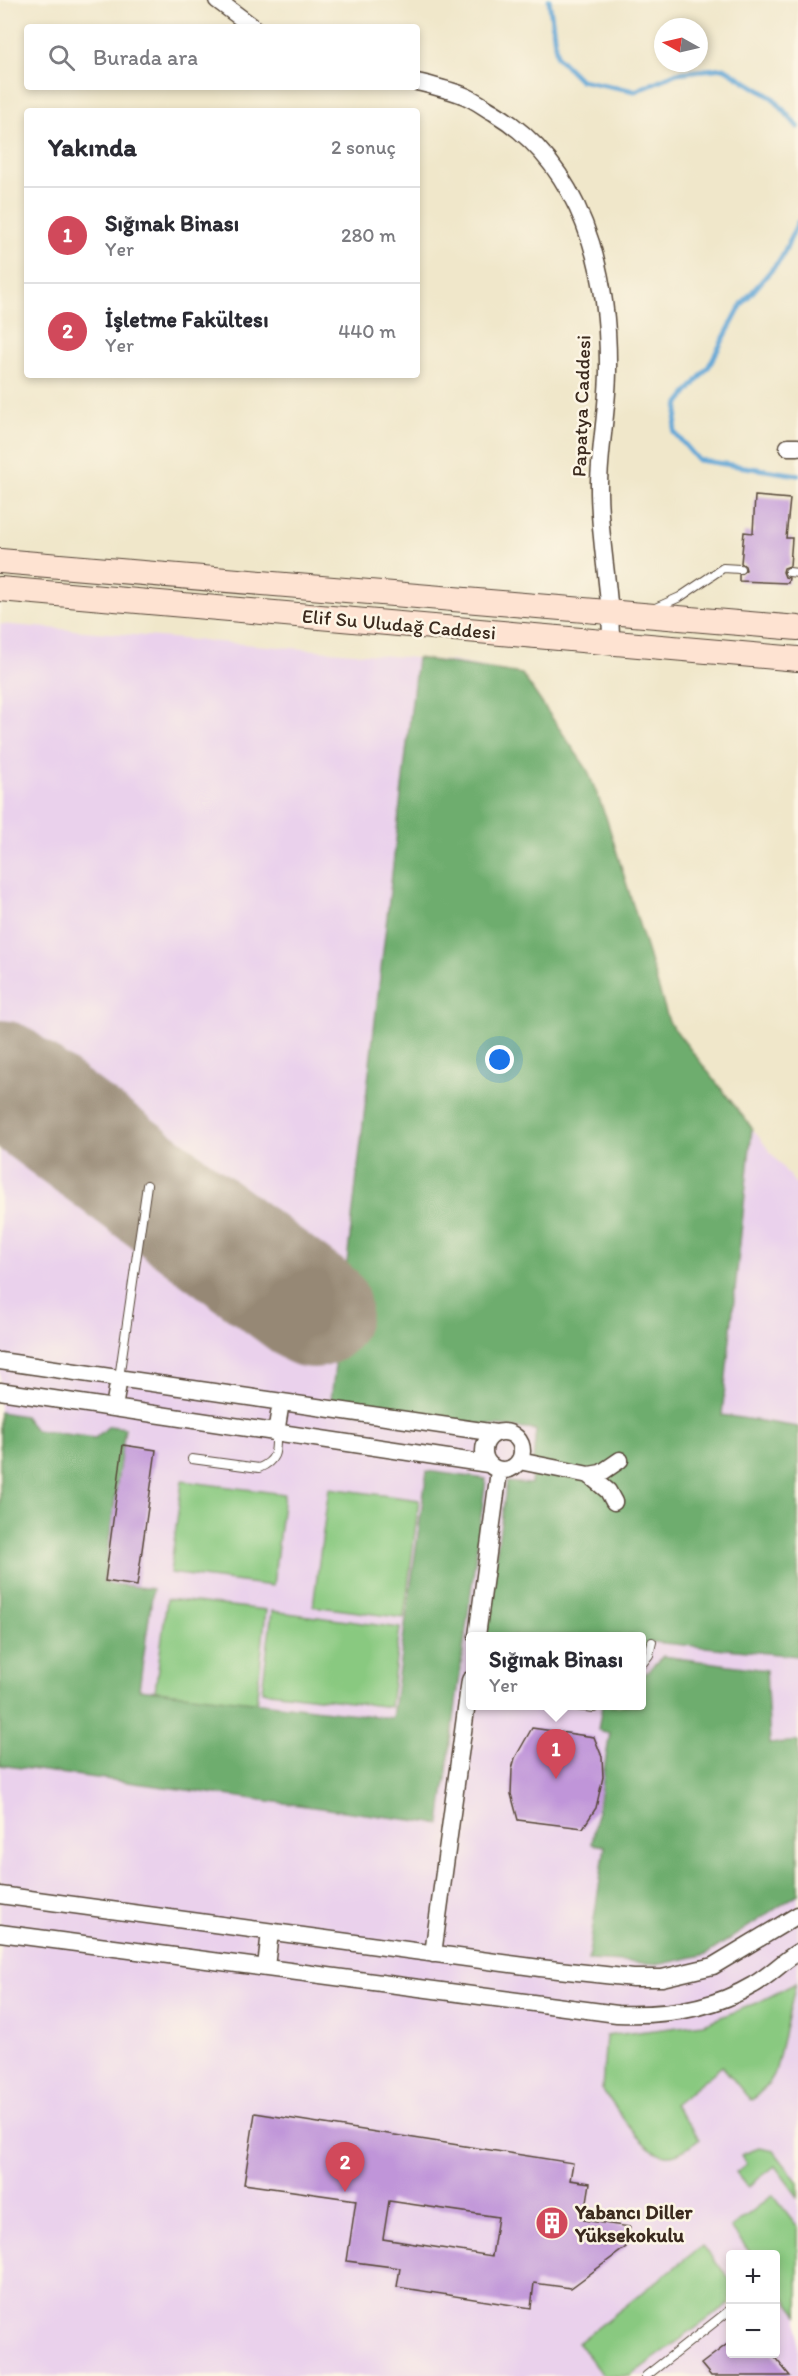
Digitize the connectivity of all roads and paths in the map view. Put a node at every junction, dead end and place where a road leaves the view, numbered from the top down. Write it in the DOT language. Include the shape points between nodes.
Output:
graph roads {
  1 [pos="217,0"];
  2 [pos="249,24"];
  3 [pos="420,83"];
  4 [pos="0,561"];
  5 [pos="740,569"];
  6 [pos="0,590"];
  7 [pos="611,612"];
  8 [pos="638,614"];
  9 [pos="798,628"];
  10 [pos="611,642"];
  11 [pos="798,659"];
  12 [pos="147,1185"];
  13 [pos="0,1361"];
  14 [pos="119,1378"];
  15 [pos="0,1391"];
  16 [pos="281,1402"];
  17 [pos="114,1408"];
  18 [pos="276,1432"];
  19 [pos="496,1433"];
  20 [pos="192,1459"];
  21 [pos="620,1460"];
  22 [pos="519,1461"];
  23 [pos="494,1467"];
  24 [pos="588,1474"];
  25 [pos="614,1502"];
  26 [pos="477,1632"];
  27 [pos="652,1642"];
  28 [pos="646,1659"];
  29 [pos="467,1710"];
  30 [pos="0,1895"];
  31 [pos="798,1914"];
  32 [pos="270,1932"];
  33 [pos="0,1933"];
  34 [pos="798,1952"];
  35 [pos="433,1954"];
  36 [pos="266,1967"];
  37 [pos="726,2313"];
  38 [pos="646,2376"];
  1 -- 2 [label="street"];
  3 -- 7 [label="street, Papatya Caddesi" via="466,97 529,138 571,194 586,222 597,259 608,368 599,511"];
  4 -- 7 [label="main road, Elif Su Uludağ Caddesi"];
  5 -- 8 [label="lane" via="723,568 680,597"];
  6 -- 10 [label="main road, Elif Su Uludağ Caddesi"];
  7 -- 8 [label="main road, Elif Su Uludağ Caddesi"];
  7 -- 10 [label="street, Papatya Caddesi"];
  8 -- 9 [label="main road, Elif Su Uludağ Caddesi"];
  10 -- 11 [label="main road, Elif Su Uludağ Caddesi"];
  12 -- 14 [label="lane"];
  13 -- 14 [label="street"];
  14 -- 16 [label="street"];
  14 -- 17 [label="street"];
  15 -- 17 [label="street"];
  16 -- 18 [label="street"];
  16 -- 19 [label="street"];
  17 -- 18 [label="street"];
  18 -- 20 [label="lane" via="276,1453 269,1464 259,1468"];
  18 -- 23 [label="street"];
  19 -- 22 [label="street" via="508,1432 518,1439 522,1452"];
  19 -- 23 [label="street" via="484,1447 485,1459"];
  21 -- 24 [label="street" via="601,1473"];
  22 -- 23 [label="street" via="512,1468"];
  22 -- 24 [label="street"];
  23 -- 26 [label="street"];
  24 -- 25 [label="street" via="608,1491"];
  27 -- 28 [label="lane"];
  29 -- 35 [label="street"];
  30 -- 32 [label="street"];
  31 -- 35 [label="street" via="713,1966 662,1978 599,1975"];
  32 -- 35 [label="street"];
  32 -- 36 [label="street"];
  33 -- 36 [label="street"];
  34 -- 36 [label="street" via="754,1985 716,2003 650,2015"];
  37 -- 38 [label="lane"];
}
